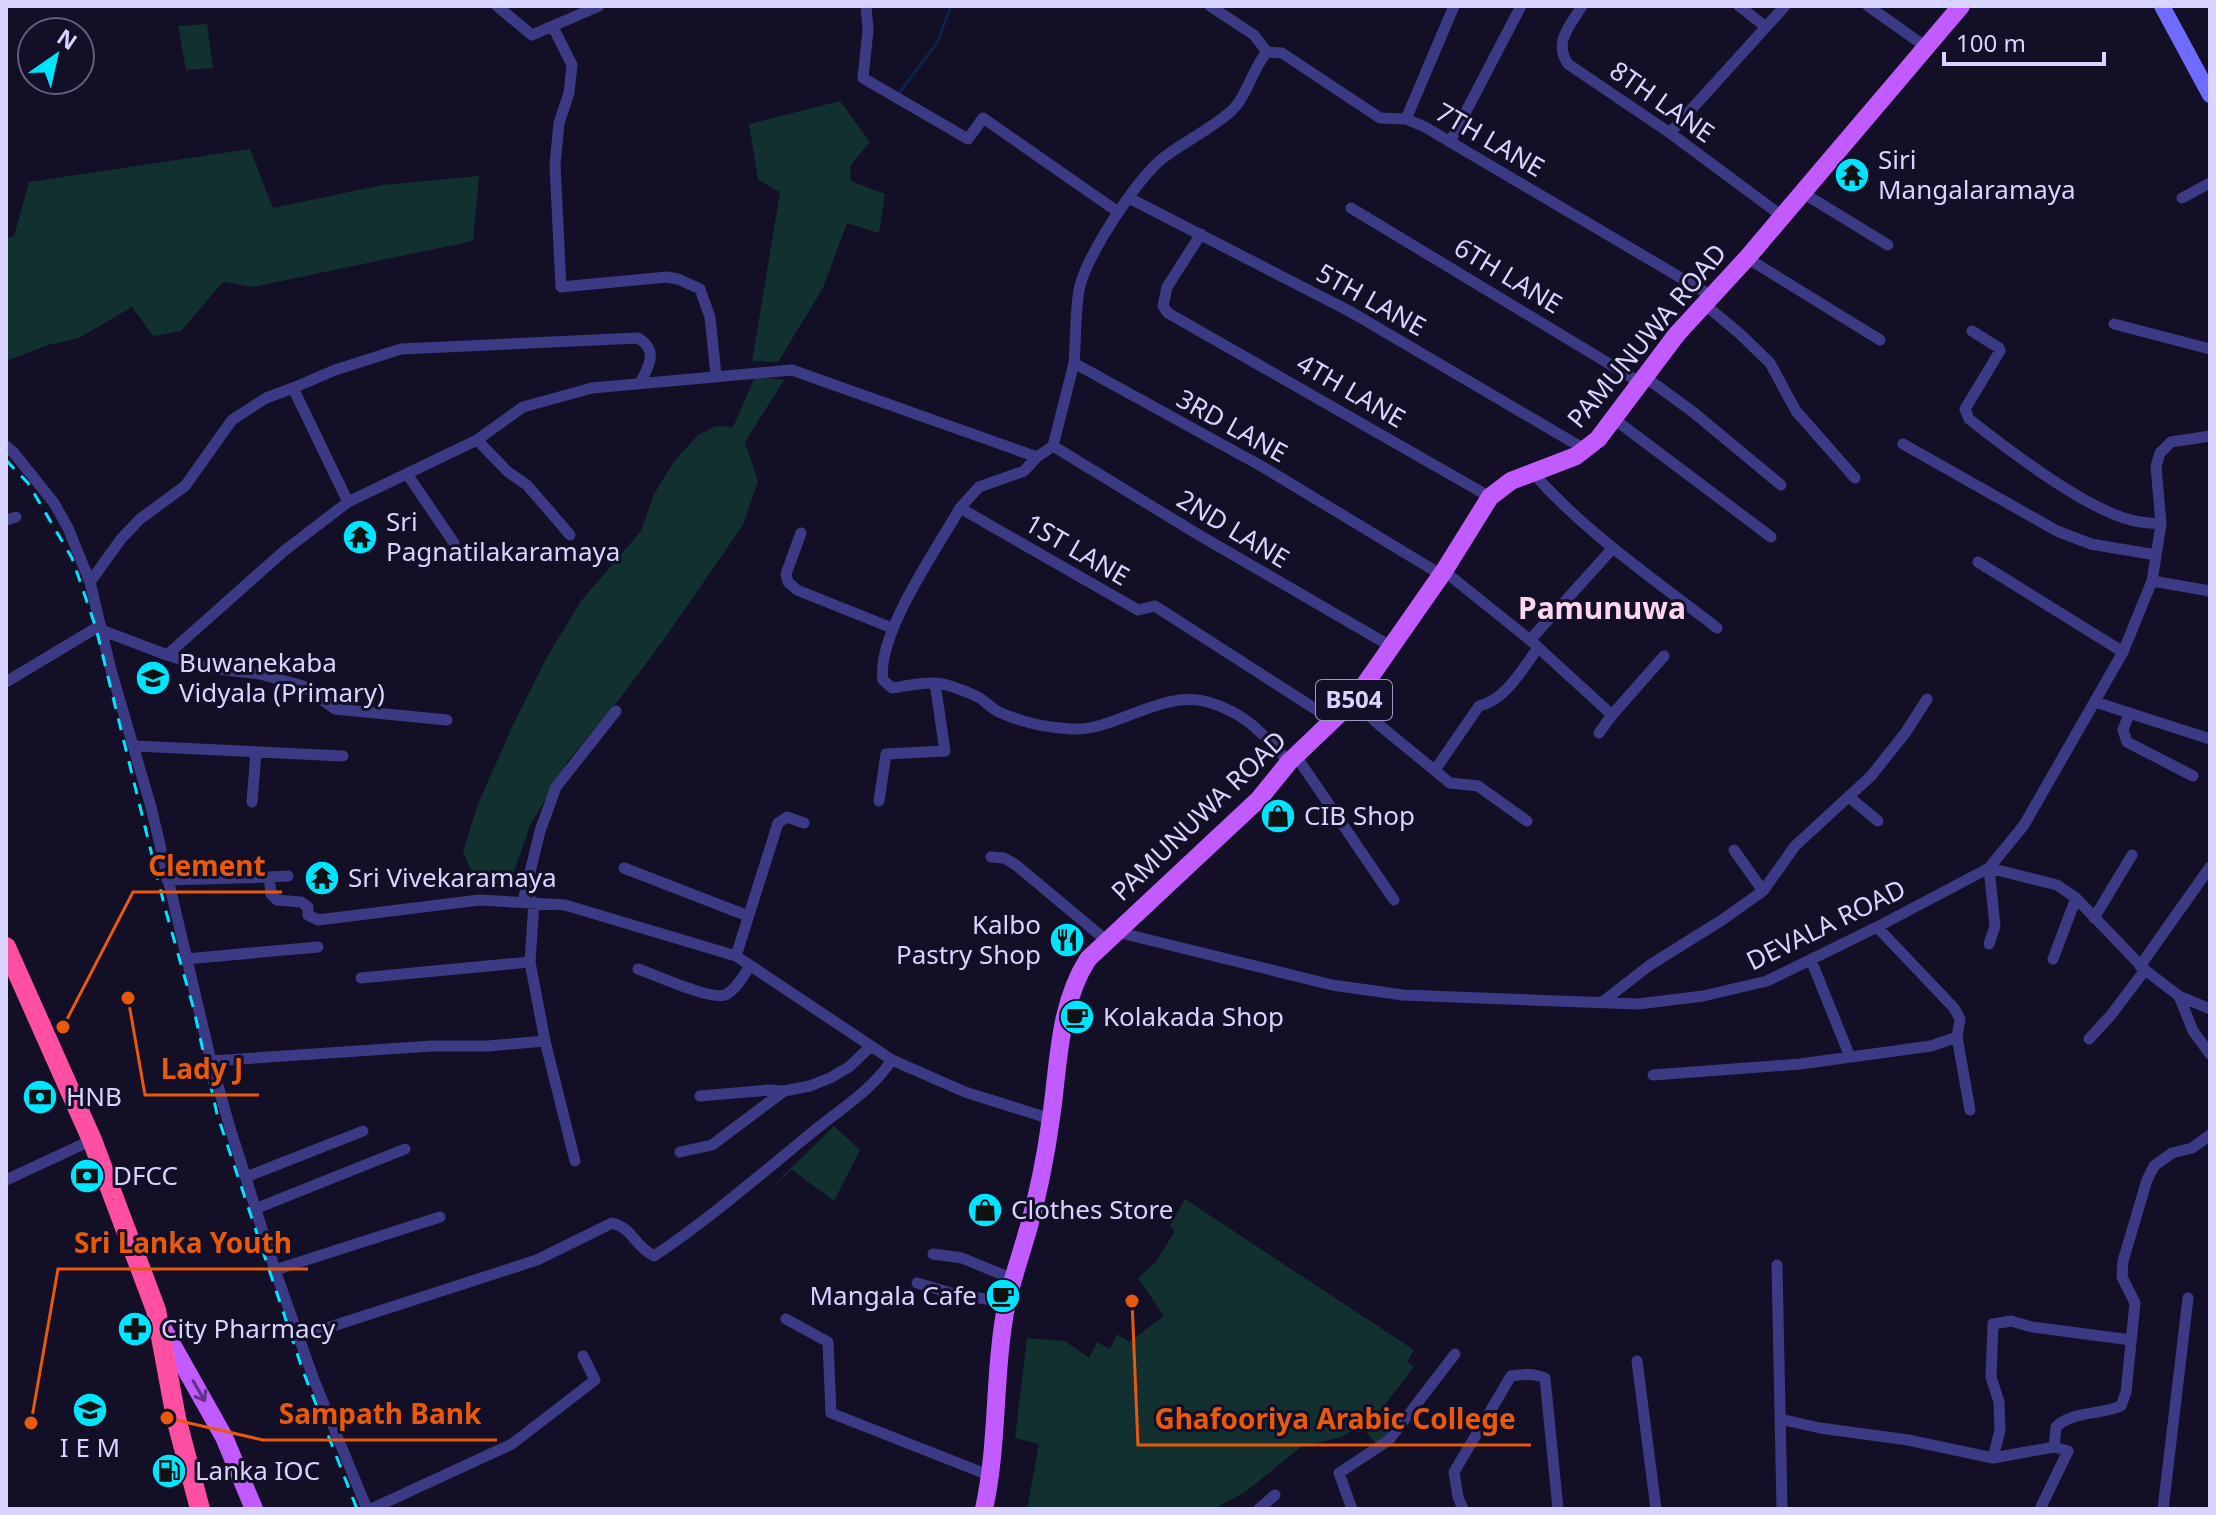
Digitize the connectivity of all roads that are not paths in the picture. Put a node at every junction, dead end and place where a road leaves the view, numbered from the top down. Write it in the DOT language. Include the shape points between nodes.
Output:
graph roads {
  1 [pos="497,6"];
  2 [pos="599,6"];
  3 [pos="866,6"];
  4 [pos="1210,6"];
  5 [pos="1454,6"];
  6 [pos="1521,6"];
  7 [pos="1582,6"];
  8 [pos="1739,6"];
  9 [pos="1785,6"];
  10 [pos="1868,6"];
  11 [pos="1961,6"];
  12 [pos="2162,6"];
  13 [pos="553,27"];
  14 [pos="1766,27"];
  15 [pos="1926,47"];
  16 [pos="1267,52"];
  17 [pos="2210,95"];
  18 [pos="1406,119"];
  19 [pos="1670,133"];
  20 [pos="1450,142"];
  21 [pos="2210,183"];
  22 [pos="1803,193"];
  23 [pos="1129,198"];
  24 [pos="2182,198"];
  25 [pos="1351,208"];
  26 [pos="1118,212"];
  27 [pos="1782,216"];
  28 [pos="1201,234"];
  29 [pos="1888,245"];
  30 [pos="1747,258"];
  31 [pos="1706,299"];
  32 [pos="2114,324"];
  33 [pos="1972,331"];
  34 [pos="1880,340"];
  35 [pos="2210,349"];
  36 [pos="1074,363"];
  37 [pos="716,375"];
  38 [pos="1643,380"];
  39 [pos="640,383"];
  40 [pos="293,388"];
  41 [pos="1614,419"];
  42 [pos="2210,436"];
  43 [pos="477,440"];
  44 [pos="1903,444"];
  45 [pos="6,446"];
  46 [pos="1053,446"];
  47 [pos="1586,450"];
  48 [pos="1037,457"];
  49 [pos="407,474"];
  50 [pos="1534,474"];
  51 [pos="1855,478"];
  52 [pos="1781,485"];
  53 [pos="1490,497"];
  54 [pos="348,502"];
  55 [pos="960,508"];
  56 [pos="2161,524"];
  57 [pos="801,533"];
  58 [pos="570,535"];
  59 [pos="1771,537"];
  60 [pos="454,543"];
  61 [pos="1613,548"];
  62 [pos="2156,555"];
  63 [pos="1978,562"];
  64 [pos="1442,573"];
  65 [pos="2152,581"];
  66 [pos="90,582"];
  67 [pos="2210,591"];
  68 [pos="892,628"];
  69 [pos="1717,628"];
  70 [pos="100,630"];
  71 [pos="1534,644"];
  72 [pos="1392,647"];
  73 [pos="2123,652"];
  74 [pos="167,655"];
  75 [pos="1664,656"];
  76 [pos="6,682"];
  77 [pos="935,683"];
  78 [pos="1927,699"];
  79 [pos="1354,700"];
  80 [pos="2095,702"];
  81 [pos="616,711"];
  82 [pos="2129,714"];
  83 [pos="1612,715"];
  84 [pos="447,720"];
  85 [pos="1334,721"];
  86 [pos="1599,733"];
  87 [pos="2210,739"];
  88 [pos="135,746"];
  89 [pos="256,752"];
  90 [pos="343,756"];
  91 [pos="1293,759"];
  92 [pos="1435,770"];
  93 [pos="2193,776"];
  94 [pos="1849,797"];
  95 [pos="879,801"];
  96 [pos="252,802"];
  97 [pos="1527,821"];
  98 [pos="1878,821"];
  99 [pos="804,823"];
  100 [pos="1734,850"];
  101 [pos="2132,855"];
  102 [pos="991,857"];
  103 [pos="2210,867"];
  104 [pos="624,868"];
  105 [pos="1989,868"];
  106 [pos="288,876"];
  107 [pos="269,877"];
  108 [pos="167,880"];
  109 [pos="1763,891"];
  110 [pos="2076,898"];
  111 [pos="1394,900"];
  112 [pos="528,901"];
  113 [pos="748,916"];
  114 [pos="2094,918"];
  115 [pos="1877,927"];
  116 [pos="1112,936"];
  117 [pos="1989,944"];
  118 [pos="6,947"];
  119 [pos="318,947"];
  120 [pos="736,956"];
  121 [pos="186,959"];
  122 [pos="2053,959"];
  123 [pos="1811,960"];
  124 [pos="530,962"];
  125 [pos="750,966"];
  126 [pos="2143,968"];
  127 [pos="638,969"];
  128 [pos="361,978"];
  129 [pos="2179,996"];
  130 [pos="1601,1003"];
  131 [pos="2209,1007"];
  132 [pos="1957,1037"];
  133 [pos="2089,1039"];
  134 [pos="545,1041"];
  135 [pos="870,1047"];
  136 [pos="2210,1054"];
  137 [pos="1850,1057"];
  138 [pos="892,1060"];
  139 [pos="211,1061"];
  140 [pos="1653,1075"];
  141 [pos="784,1091"];
  142 [pos="700,1096"];
  143 [pos="1970,1110"];
  144 [pos="1051,1119"];
  145 [pos="363,1131"];
  146 [pos="2210,1135"];
  147 [pos="92,1140"];
  148 [pos="405,1149"];
  149 [pos="680,1152"];
  150 [pos="575,1161"];
  151 [pos="246,1177"];
  152 [pos="6,1180"];
  153 [pos="255,1209"];
  154 [pos="440,1217"];
  155 [pos="933,1254"];
  156 [pos="1777,1265"];
  157 [pos="275,1270"];
  158 [pos="1013,1279"];
  159 [pos="917,1283"];
  160 [pos="2188,1298"];
  161 [pos="1007,1302"];
  162 [pos="786,1319"];
  163 [pos="160,1323"];
  164 [pos="299,1337"];
  165 [pos="2131,1340"];
  166 [pos="1455,1354"];
  167 [pos="583,1356"];
  168 [pos="1637,1361"];
  169 [pos="1780,1419"];
  170 [pos="2054,1447"];
  171 [pos="1993,1458"];
  172 [pos="991,1476"];
  173 [pos="1275,1495"];
  174 [pos="200,1509"];
  175 [pos="254,1509"];
  176 [pos="369,1509"];
  177 [pos="984,1509"];
  178 [pos="1259,1509"];
  179 [pos="1352,1509"];
  180 [pos="1463,1509"];
  181 [pos="1558,1509"];
  182 [pos="1656,1509"];
  183 [pos="1782,1509"];
  184 [pos="2040,1509"];
  185 [pos="2163,1509"];
  1 -- 13 [label="street" via="532,35"];
  2 -- 13 [label="street"];
  3 -- 26 [label="street" via="863,78 968,139 983,118"];
  4 -- 16 [label="street, 7TH LANE" via="1254,35"];
  5 -- 18 [label="street"];
  6 -- 20 [label="street"];
  7 -- 19 [label="street, 8TH LANE" via="1561,41 1561,54"];
  8 -- 14 [label="street"];
  9 -- 14 [label="street"];
  10 -- 15 [label="street"];
  11 -- 15 [label="main road, PAMUNUWA ROAD / B504"];
  12 -- 17 [label="street"];
  13 -- 37 [label="street" via="572,65 555,165 561,287 667,277 700,289 710,317"];
  14 -- 19 [label="street"];
  15 -- 22 [label="main road, PAMUNUWA ROAD / B504"];
  16 -- 18 [label="street, 7TH LANE" via="1282,53 1380,118"];
  16 -- 23 [label="street" via="1230,113 1161,160"];
  18 -- 20 [label="street, 7TH LANE"];
  19 -- 27 [label="street, 8TH LANE"];
  20 -- 31 [label="street, 7TH LANE"];
  21 -- 24 [label="street"];
  22 -- 27 [label="main road, PAMUNUWA ROAD / B504"];
  22 -- 29 [label="street"];
  23 -- 26 [label="street"];
  23 -- 28 [label="street, 5TH LANE"];
  25 -- 38 [label="street, 6TH LANE"];
  26 -- 36 [label="street" via="1085,269"];
  27 -- 30 [label="main road, PAMUNUWA ROAD / B504"];
  28 -- 47 [label="street, 5TH LANE" via="1351,312"];
  28 -- 53 [label="street, 4TH LANE" via="1167,287 1163,306 1168,313"];
  30 -- 31 [label="main road, PAMUNUWA ROAD / B504"];
  30 -- 34 [label="street"];
  31 -- 38 [label="main road, PAMUNUWA ROAD / B504"];
  31 -- 51 [label="street, 7TH LANE" via="1770,363 1796,411"];
  32 -- 35 [label="street"];
  33 -- 56 [label="street" via="2000,351 1965,409 1969,419 2098,506 2130,520"];
  36 -- 46 [label="street"];
  36 -- 64 [label="street, 3RD LANE"];
  37 -- 39 [label="street"];
  37 -- 48 [label="street" via="792,370"];
  38 -- 41 [label="main road, PAMUNUWA ROAD / B504"];
  38 -- 52 [label="street, 6TH LANE" via="1693,412"];
  39 -- 40 [label="street" via="652,353 638,338 401,349"];
  39 -- 43 [label="street" via="592,388 523,407"];
  40 -- 54 [label="street"];
  40 -- 66 [label="street" via="232,420 185,486 140,519"];
  41 -- 47 [label="main road, PAMUNUWA ROAD / B504"];
  41 -- 59 [label="street"];
  42 -- 56 [label="street, DEVALA ROAD" via="2171,442 2160,453 2156,466"];
  43 -- 49 [label="street"];
  43 -- 58 [label="street" via="527,485"];
  44 -- 62 [label="street" via="2057,531 2091,544"];
  45 -- 66 [label="street" via="54,503"];
  46 -- 48 [label="street, 1ST LANE"];
  46 -- 72 [label="street, 2ND LANE"];
  47 -- 50 [label="main road, PAMUNUWA ROAD / B504"];
  48 -- 55 [label="street, 1ST LANE" via="1024,471 979,487"];
  49 -- 54 [label="street"];
  49 -- 60 [label="street"];
  50 -- 53 [label="main road, PAMUNUWA ROAD / B504" via="1511,481"];
  50 -- 61 [label="street" via="1560,504"];
  53 -- 64 [label="main road, PAMUNUWA ROAD / B504"];
  54 -- 74 [label="street"];
  55 -- 68 [label="street"];
  55 -- 85 [label="street, 1ST LANE" via="1138,610 1155,606"];
  56 -- 62 [label="street, DEVALA ROAD"];
  57 -- 68 [label="street" via="788,582"];
  61 -- 69 [label="street"];
  61 -- 71 [label="street"];
  62 -- 65 [label="street, DEVALA ROAD"];
  63 -- 73 [label="street"];
  64 -- 71 [label="street, 3RD LANE"];
  64 -- 72 [label="main road, PAMUNUWA ROAD / B504"];
  65 -- 67 [label="street"];
  65 -- 73 [label="street, DEVALA ROAD"];
  66 -- 70 [label="street"];
  68 -- 77 [label="street" via="881,668 883,680 892,688"];
  70 -- 74 [label="street"];
  70 -- 76 [label="street"];
  70 -- 88 [label="street"];
  71 -- 83 [label="street, 3RD LANE"];
  71 -- 92 [label="street" via="1503,693 1479,706"];
  72 -- 79 [label="main road, PAMUNUWA ROAD / B504"];
  73 -- 80 [label="street, DEVALA ROAD"];
  74 -- 84 [label="street" via="303,686 335,709"];
  75 -- 83 [label="street"];
  77 -- 91 [label="street" via="976,696 998,712 1068,729 1087,729 1175,701 1205,701 1245,718"];
  77 -- 95 [label="street" via="945,751 886,754"];
  78 -- 94 [label="street" via="1871,776"];
  79 -- 85 [label="main road, PAMUNUWA ROAD / B504"];
  79 -- 92 [label="street"];
  80 -- 82 [label="street"];
  80 -- 105 [label="street, DEVALA ROAD" via="2024,825"];
  81 -- 112 [label="street" via="556,787 540,831"];
  82 -- 87 [label="street"];
  82 -- 93 [label="street" via="2123,730 2127,742"];
  83 -- 86 [label="street"];
  85 -- 91 [label="main road, PAMUNUWA ROAD / B504"];
  88 -- 89 [label="street"];
  88 -- 108 [label="street"];
  89 -- 90 [label="street"];
  89 -- 96 [label="street"];
  91 -- 111 [label="street"];
  91 -- 116 [label="main road, PAMUNUWA ROAD / B504" via="1259,799"];
  92 -- 97 [label="street" via="1450,783 1478,786"];
  94 -- 98 [label="street"];
  94 -- 109 [label="street" via="1795,846"];
  99 -- 113 [label="street" via="787,817 778,823"];
  100 -- 109 [label="street"];
  101 -- 114 [label="street"];
  102 -- 116 [label="street" via="1016,865"];
  103 -- 126 [label="street"];
  104 -- 113 [label="street"];
  105 -- 110 [label="street" via="2057,885"];
  105 -- 115 [label="street, DEVALA ROAD"];
  105 -- 117 [label="street" via="1995,926"];
  106 -- 107 [label="street"];
  107 -- 108 [label="street"];
  107 -- 112 [label="street" via="277,900 301,902 318,920 479,900"];
  108 -- 121 [label="street"];
  109 -- 130 [label="street"];
  110 -- 114 [label="street"];
  110 -- 122 [label="street"];
  112 -- 120 [label="street" via="565,905"];
  112 -- 124 [label="street"];
  113 -- 120 [label="street"];
  114 -- 126 [label="street"];
  115 -- 123 [label="street, DEVALA ROAD"];
  115 -- 132 [label="street" via="1954,1008 1960,1019"];
  116 -- 130 [label="street, DEVALA ROAD" via="1370,991"];
  116 -- 144 [label="main road, PAMUNUWA ROAD / B504" via="1076,978 1061,1033"];
  118 -- 147 [label="highway"];
  119 -- 121 [label="street"];
  120 -- 125 [label="street"];
  121 -- 139 [label="street"];
  123 -- 130 [label="street, DEVALA ROAD" via="1735,991 1672,1001"];
  123 -- 137 [label="street"];
  124 -- 128 [label="street"];
  124 -- 134 [label="street"];
  125 -- 127 [label="street" via="722,996"];
  125 -- 135 [label="street"];
  126 -- 129 [label="street"];
  126 -- 133 [label="street"];
  129 -- 131 [label="street"];
  129 -- 136 [label="street" via="2193,1031"];
  132 -- 137 [label="street" via="1931,1046"];
  132 -- 143 [label="street"];
  134 -- 139 [label="street"];
  134 -- 150 [label="street"];
  135 -- 138 [label="street"];
  135 -- 141 [label="street" via="830,1078"];
  137 -- 140 [label="street"];
  138 -- 144 [label="street" via="965,1092"];
  138 -- 164 [label="street" via="862,1095 654,1256 625,1226 612,1223 537,1260"];
  139 -- 151 [label="street"];
  141 -- 142 [label="street"];
  141 -- 149 [label="street" via="712,1145"];
  144 -- 158 [label="main road, PAMUNUWA ROAD / B504"];
  145 -- 151 [label="street"];
  146 -- 165 [label="street" via="2192,1148 2172,1153 2154,1166 2147,1180 2123,1261 2122,1277 2135,1299"];
  147 -- 152 [label="street"];
  147 -- 163 [label="highway"];
  148 -- 153 [label="street"];
  151 -- 153 [label="street"];
  153 -- 157 [label="street"];
  154 -- 157 [label="street"];
  155 -- 158 [label="street" via="962,1258"];
  156 -- 169 [label="street"];
  157 -- 164 [label="street"];
  158 -- 161 [label="main road, PAMUNUWA ROAD / B504"];
  159 -- 161 [label="street"];
  160 -- 185 [label="street"];
  161 -- 172 [label="main road, PAMUNUWA ROAD / B504"];
  162 -- 172 [label="street" via="828,1342 831,1413"];
  163 -- 174 [label="highway" via="176,1418"];
  163 -- 175 [label="main road, one-way" via="224,1437"];
  164 -- 176 [label="street"];
  165 -- 170 [label="street" via="2121,1406 2065,1418 2056,1427"];
  165 -- 171 [label="street" via="2011,1321 1993,1324 1991,1377 2000,1430"];
  166 -- 179 [label="street" via="1389,1440 1339,1473"];
  167 -- 176 [label="street" via="595,1380 512,1444"];
  168 -- 182 [label="street"];
  169 -- 171 [label="street"];
  169 -- 183 [label="street"];
  170 -- 171 [label="street"];
  170 -- 184 [label="street" via="2068,1451"];
  172 -- 177 [label="main road, PAMUNUWA ROAD / B504"];
  173 -- 178 [label="street"];
  180 -- 181 [label="street" via="1454,1472 1511,1376 1537,1374 1545,1378"];
}
